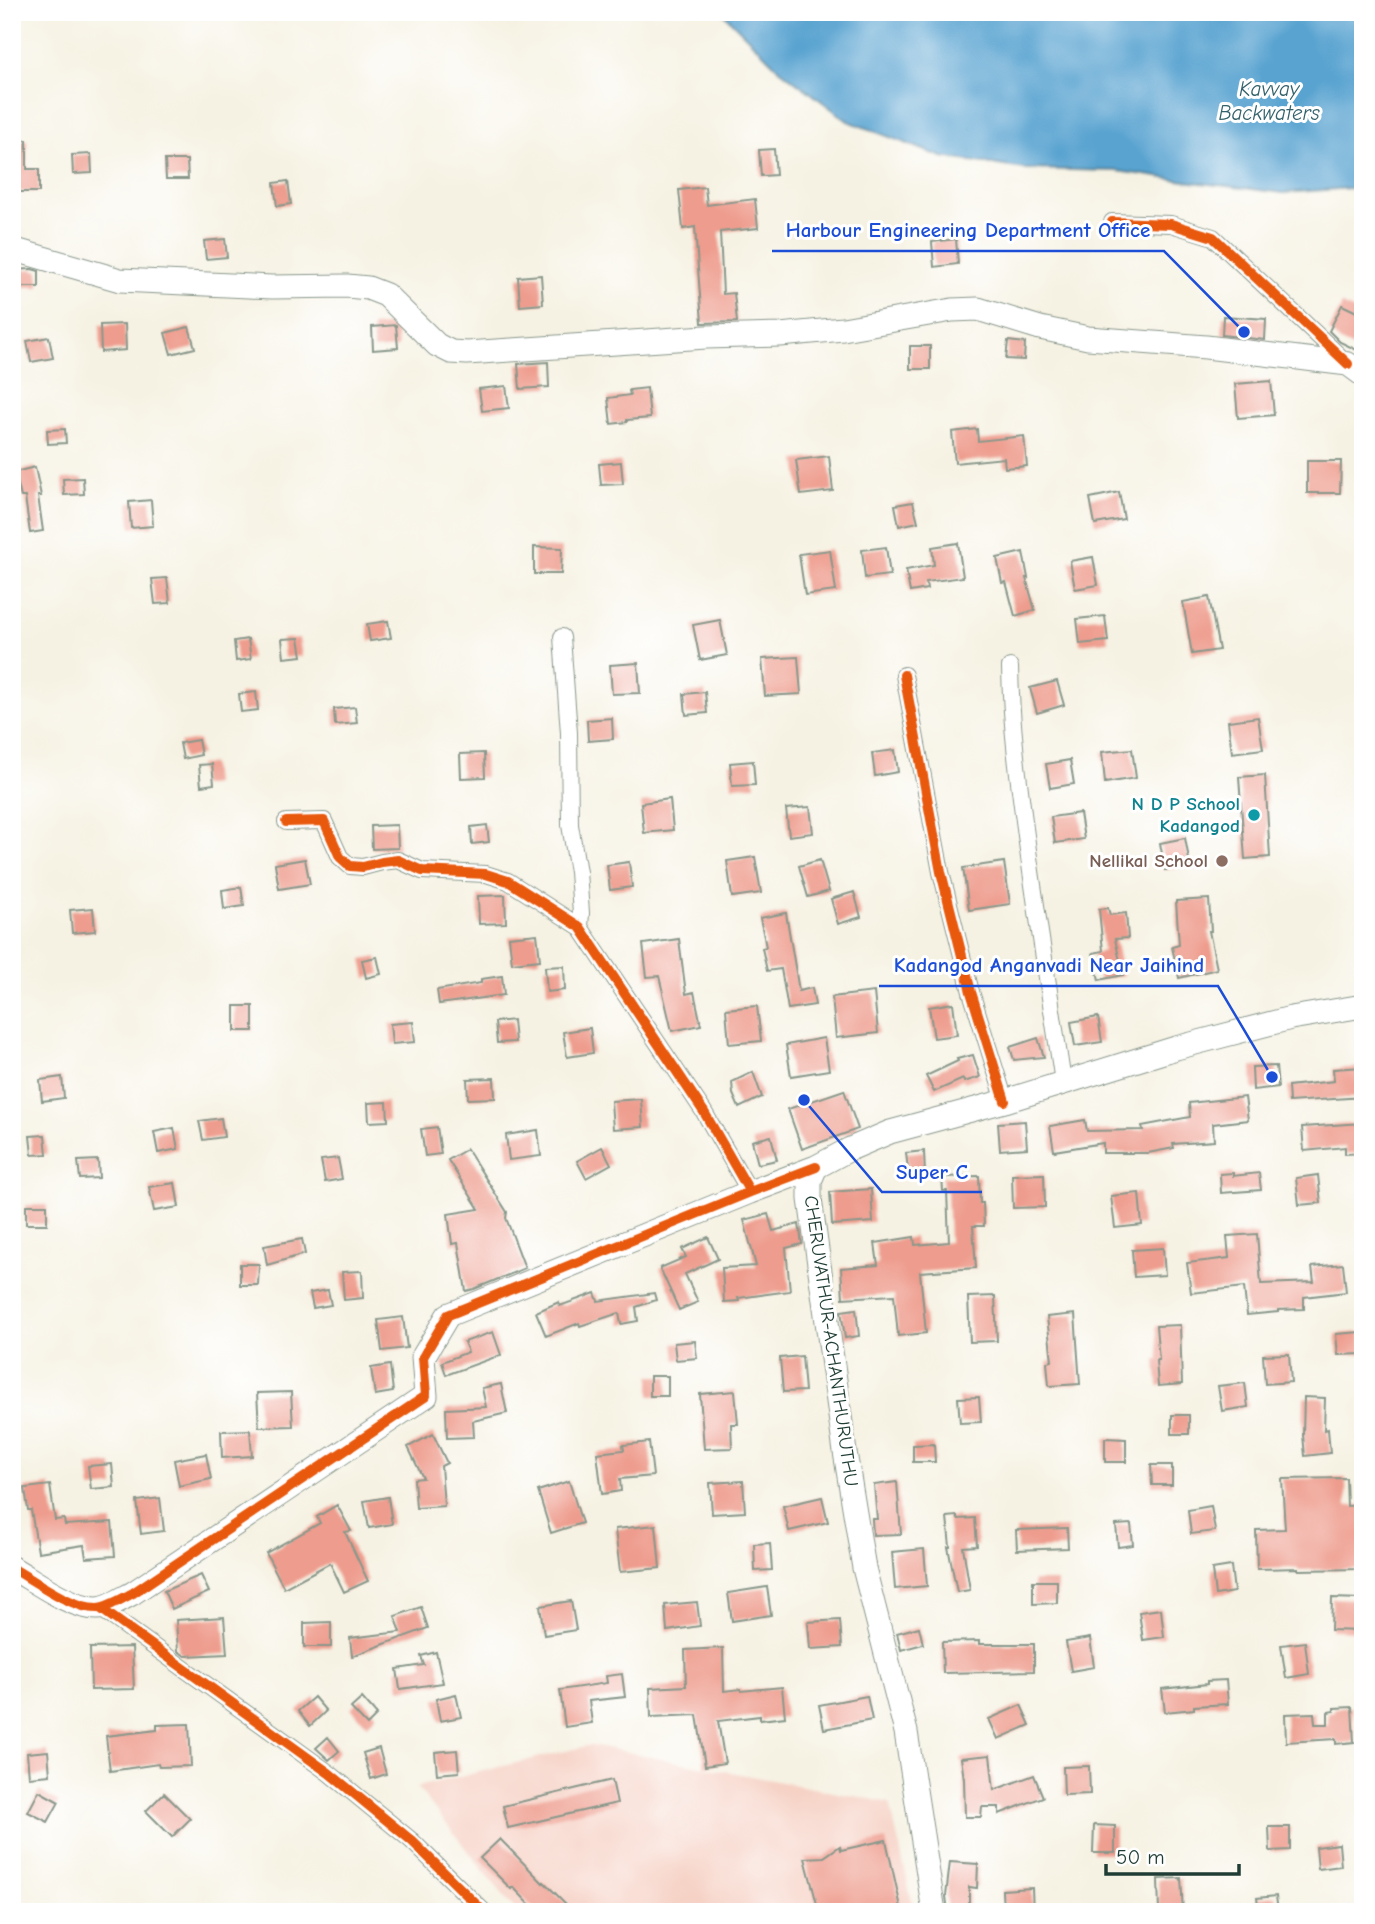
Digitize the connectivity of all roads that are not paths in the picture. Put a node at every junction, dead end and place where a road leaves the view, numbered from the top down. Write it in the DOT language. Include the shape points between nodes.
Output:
graph roads {
  1 [pos="1112,222"];
  2 [pos="12,248"];
  3 [pos="1355,369"];
  4 [pos="562,637"];
  5 [pos="1010,667"];
  6 [pos="904,675"];
  7 [pos="286,822"];
  8 [pos="579,927"];
  9 [pos="1363,1006"];
  10 [pos="1063,1082"];
  11 [pos="1005,1101"];
  12 [pos="816,1167"];
  13 [pos="750,1192"];
  14 [pos="12,1569"];
  15 [pos="100,1608"];
  16 [pos="484,1912"];
  17 [pos="934,1912"];
  1 -- 3 [label="street" via="1171,223 1213,237"];
  2 -- 3 [label="main road" via="120,280 368,288 386,295 437,345 452,352 780,335 978,309 1088,338 1206,347"];
  4 -- 8 [label="street"];
  5 -- 10 [label="street" via="1020,795"];
  6 -- 11 [label="street" via="941,872"];
  7 -- 8 [label="street" via="324,821 340,857 350,866 398,860 422,871 486,874 508,881"];
  8 -- 13 [label="street" via="704,1112"];
  9 -- 10 [label="main road, CHERUVATHUR-ACHANTHURUTHU" via="1291,1018"];
  10 -- 11 [label="main road, CHERUVATHUR-ACHANTHURUTHU"];
  11 -- 12 [label="main road, CHERUVATHUR-ACHANTHURUTHU" via="890,1132"];
  12 -- 13 [label="main road"];
  12 -- 17 [label="main road, CHERUVATHUR-ACHANTHURUTHU" via="810,1199 845,1452 864,1567 906,1732"];
  13 -- 15 [label="main road" via="448,1315 422,1357 426,1396 183,1561"];
  14 -- 15 [label="main road" via="82,1605"];
  15 -- 16 [label="street" via="329,1773 412,1842"];
}
